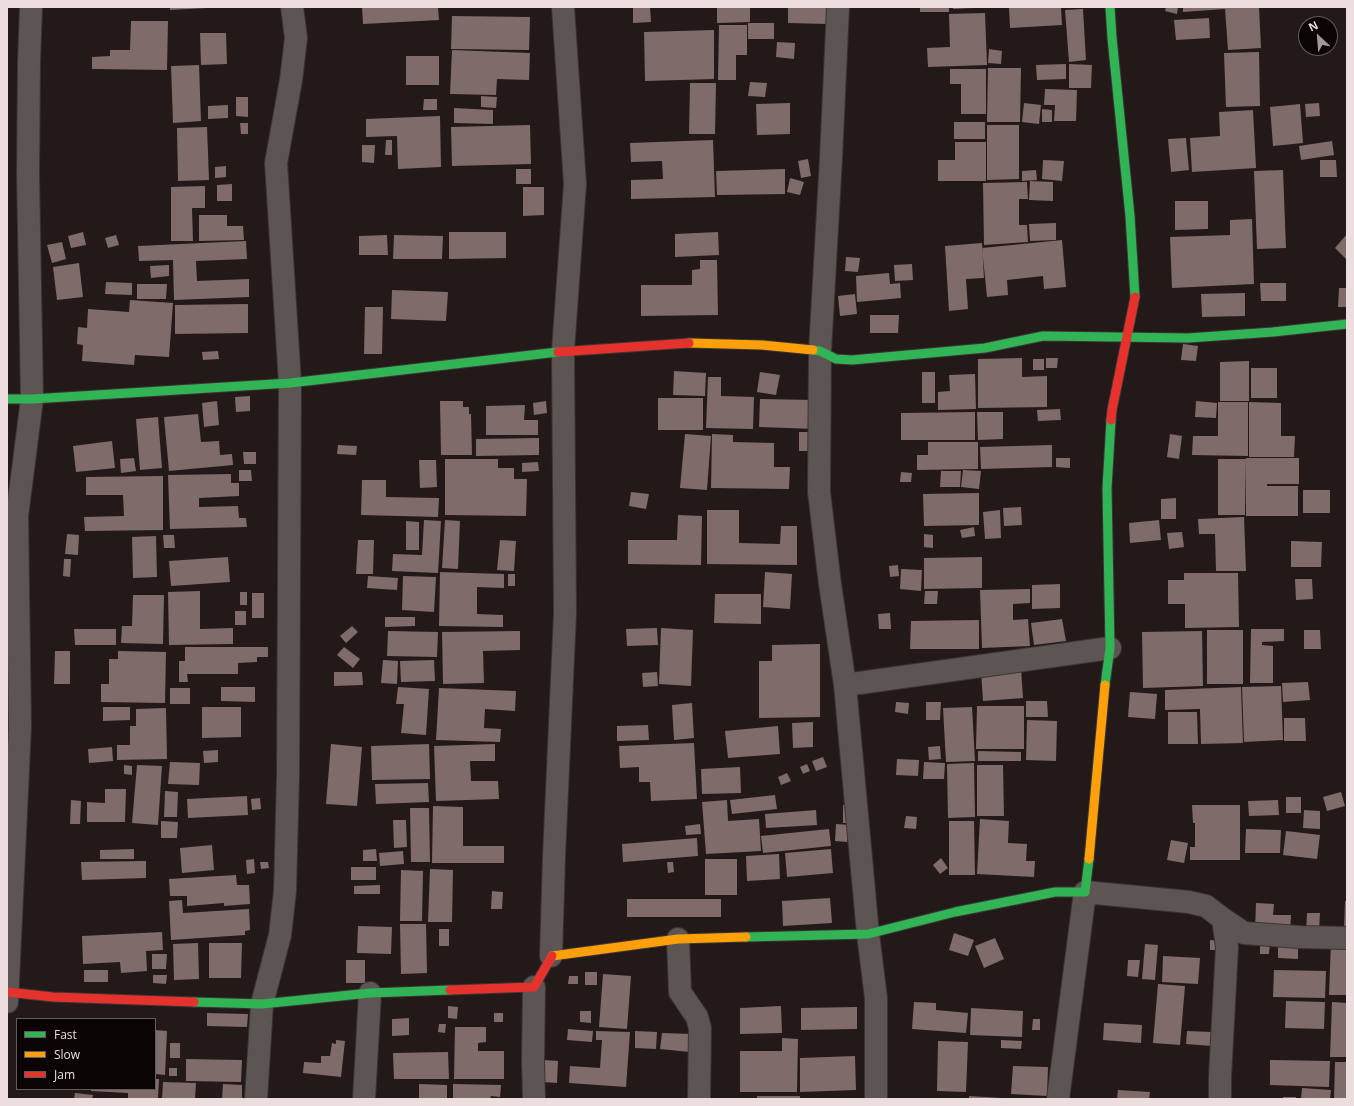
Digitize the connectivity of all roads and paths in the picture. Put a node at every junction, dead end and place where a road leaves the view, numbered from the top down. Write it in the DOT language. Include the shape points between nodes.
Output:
graph roads {
  1 [pos="32,7"];
  2 [pos="292,7"];
  3 [pos="564,7"];
  4 [pos="838,7"];
  5 [pos="1110,7"];
  6 [pos="1347,324"];
  7 [pos="1127,338"];
  8 [pos="563,351"];
  9 [pos="820,351"];
  10 [pos="290,383"];
  11 [pos="7,399"];
  12 [pos="32,399"];
  13 [pos="1110,648"];
  14 [pos="845,685"];
  15 [pos="1086,892"];
  16 [pos="1223,919"];
  17 [pos="868,934"];
  18 [pos="1347,938"];
  19 [pos="678,939"];
  20 [pos="551,956"];
  21 [pos="534,988"];
  22 [pos="7,992"];
  23 [pos="370,993"];
  24 [pos="7,1002"];
  25 [pos="262,1004"];
  26 [pos="256,1099"];
  27 [pos="364,1099"];
  28 [pos="534,1099"];
  29 [pos="699,1099"];
  30 [pos="876,1099"];
  31 [pos="1058,1099"];
  32 [pos="1220,1099"];
  1 -- 12 [label="street" via="28,174"];
  2 -- 10 [label="street" via="296,38 276,163"];
  3 -- 8 [label="street" via="575,184"];
  4 -- 9 [label="street"];
  5 -- 7 [label="street" via="1135,296"];
  6 -- 7 [label="street" via="1188,338"];
  7 -- 9 [label="street" via="1043,336 985,348 852,360 836,358"];
  7 -- 13 [label="street" via="1112,410 1107,488"];
  8 -- 9 [label="street" via="685,343 762,345"];
  8 -- 10 [label="street"];
  8 -- 20 [label="street" via="565,613"];
  9 -- 14 [label="street" via="819,492"];
  10 -- 12 [label="street"];
  10 -- 25 [label="street" via="285,891 280,935"];
  11 -- 12 [label="street"];
  12 -- 22 [label="street" via="17,516 20,727"];
  13 -- 14 [label="street"];
  13 -- 15 [label="street" via="1102,707"];
  14 -- 17 [label="street"];
  15 -- 16 [label="street" via="1188,902 1206,906"];
  15 -- 17 [label="street" via="1055,892 955,912"];
  15 -- 31 [label="street"];
  16 -- 18 [label="street" via="1244,933"];
  16 -- 32 [label="street" via="1227,947"];
  17 -- 19 [label="street"];
  17 -- 30 [label="street" via="876,998"];
  19 -- 20 [label="street"];
  19 -- 29 [label="street" via="680,992 697,1017 700,1028"];
  20 -- 21 [label="street"];
  21 -- 23 [label="street"];
  21 -- 28 [label="street"];
  22 -- 24 [label="street"];
  22 -- 25 [label="street" via="53,997"];
  23 -- 25 [label="street"];
  23 -- 27 [label="street"];
  25 -- 26 [label="street"];
}
